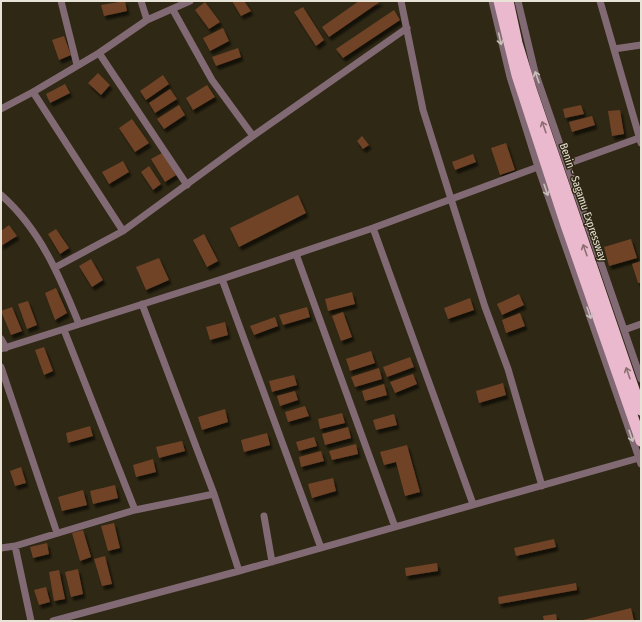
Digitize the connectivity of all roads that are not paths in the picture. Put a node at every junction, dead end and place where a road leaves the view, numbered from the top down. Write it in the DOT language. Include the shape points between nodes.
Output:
graph roads {
  1 [pos="61,1"];
  2 [pos="141,1"];
  3 [pos="190,1"];
  4 [pos="401,1"];
  5 [pos="492,1"];
  6 [pos="499,1"];
  7 [pos="508,1"];
  8 [pos="518,1"];
  9 [pos="600,1"];
  10 [pos="173,10"];
  11 [pos="147,20"];
  12 [pos="407,28"];
  13 [pos="641,45"];
  14 [pos="614,49"];
  15 [pos="99,53"];
  16 [pos="77,65"];
  17 [pos="527,90"];
  18 [pos="33,92"];
  19 [pos="1,109"];
  20 [pos="253,136"];
  21 [pos="640,140"];
  22 [pos="567,164"];
  23 [pos="542,165"];
  24 [pos="187,185"];
  25 [pos="1,195"];
  26 [pos="450,199"];
  27 [pos="373,228"];
  28 [pos="123,231"];
  29 [pos="296,254"];
  30 [pos="56,267"];
  31 [pos="222,279"];
  32 [pos="142,304"];
  33 [pos="79,324"];
  34 [pos="641,324"];
  35 [pos="64,330"];
  36 [pos="624,330"];
  37 [pos="1,339"];
  38 [pos="3,349"];
  39 [pos="1,367"];
  40 [pos="641,379"];
  41 [pos="641,410"];
  42 [pos="641,441"];
  43 [pos="640,461"];
  44 [pos="542,486"];
  45 [pos="214,494"];
  46 [pos="473,504"];
  47 [pos="135,510"];
  48 [pos="264,516"];
  49 [pos="395,527"];
  50 [pos="57,533"];
  51 [pos="15,546"];
  52 [pos="1,548"];
  53 [pos="321,548"];
  54 [pos="272,562"];
  55 [pos="239,571"];
  56 [pos="31,621"];
  57 [pos="53,621"];
  1 -- 16 [label="street"];
  2 -- 11 [label="street"];
  3 -- 10 [label="street"];
  4 -- 12 [label="street"];
  5 -- 23 [label="street, one-way" via="507,63"];
  6 -- 17 [label="highway"];
  7 -- 17 [label="highway, Benin - Sagamu Expressway"];
  22 -- 8 [label="street, one-way" via="535,72"];
  9 -- 14 [label="street"];
  10 -- 11 [label="street"];
  10 -- 20 [label="street" via="212,80"];
  11 -- 15 [label="street"];
  12 -- 20 [label="street"];
  12 -- 26 [label="street" via="423,110"];
  13 -- 14 [label="street"];
  14 -- 21 [label="street"];
  15 -- 16 [label="street"];
  15 -- 24 [label="street"];
  16 -- 18 [label="street"];
  17 -- 23 [label="highway"];
  41 -- 17 [label="highway, Benin - Sagamu Expressway, one-way"];
  18 -- 19 [label="street"];
  18 -- 28 [label="street"];
  20 -- 24 [label="street"];
  21 -- 22 [label="street"];
  22 -- 36 [label="street"];
  23 -- 26 [label="street"];
  23 -- 42 [label="highway"];
  23 -- 43 [label="street, one-way"];
  24 -- 28 [label="street"];
  25 -- 30 [label="street" via="33,231"];
  26 -- 27 [label="street"];
  26 -- 44 [label="street" via="508,369"];
  27 -- 29 [label="street"];
  27 -- 46 [label="street"];
  28 -- 30 [label="street"];
  29 -- 31 [label="street"];
  29 -- 49 [label="street"];
  30 -- 33 [label="street"];
  31 -- 32 [label="street"];
  31 -- 53 [label="street"];
  32 -- 33 [label="street"];
  32 -- 45 [label="street"];
  33 -- 35 [label="street"];
  34 -- 36 [label="street"];
  35 -- 38 [label="street"];
  35 -- 47 [label="street"];
  36 -- 40 [label="street"];
  37 -- 38 [label="street"];
  39 -- 50 [label="street"];
  43 -- 44 [label="street"];
  44 -- 46 [label="street"];
  45 -- 47 [label="street"];
  45 -- 55 [label="street"];
  46 -- 49 [label="street"];
  47 -- 50 [label="street"];
  48 -- 54 [label="street"];
  49 -- 53 [label="street"];
  50 -- 51 [label="street"];
  51 -- 52 [label="street"];
  51 -- 56 [label="street"];
  53 -- 54 [label="street"];
  54 -- 55 [label="street"];
  55 -- 57 [label="street"];
}
